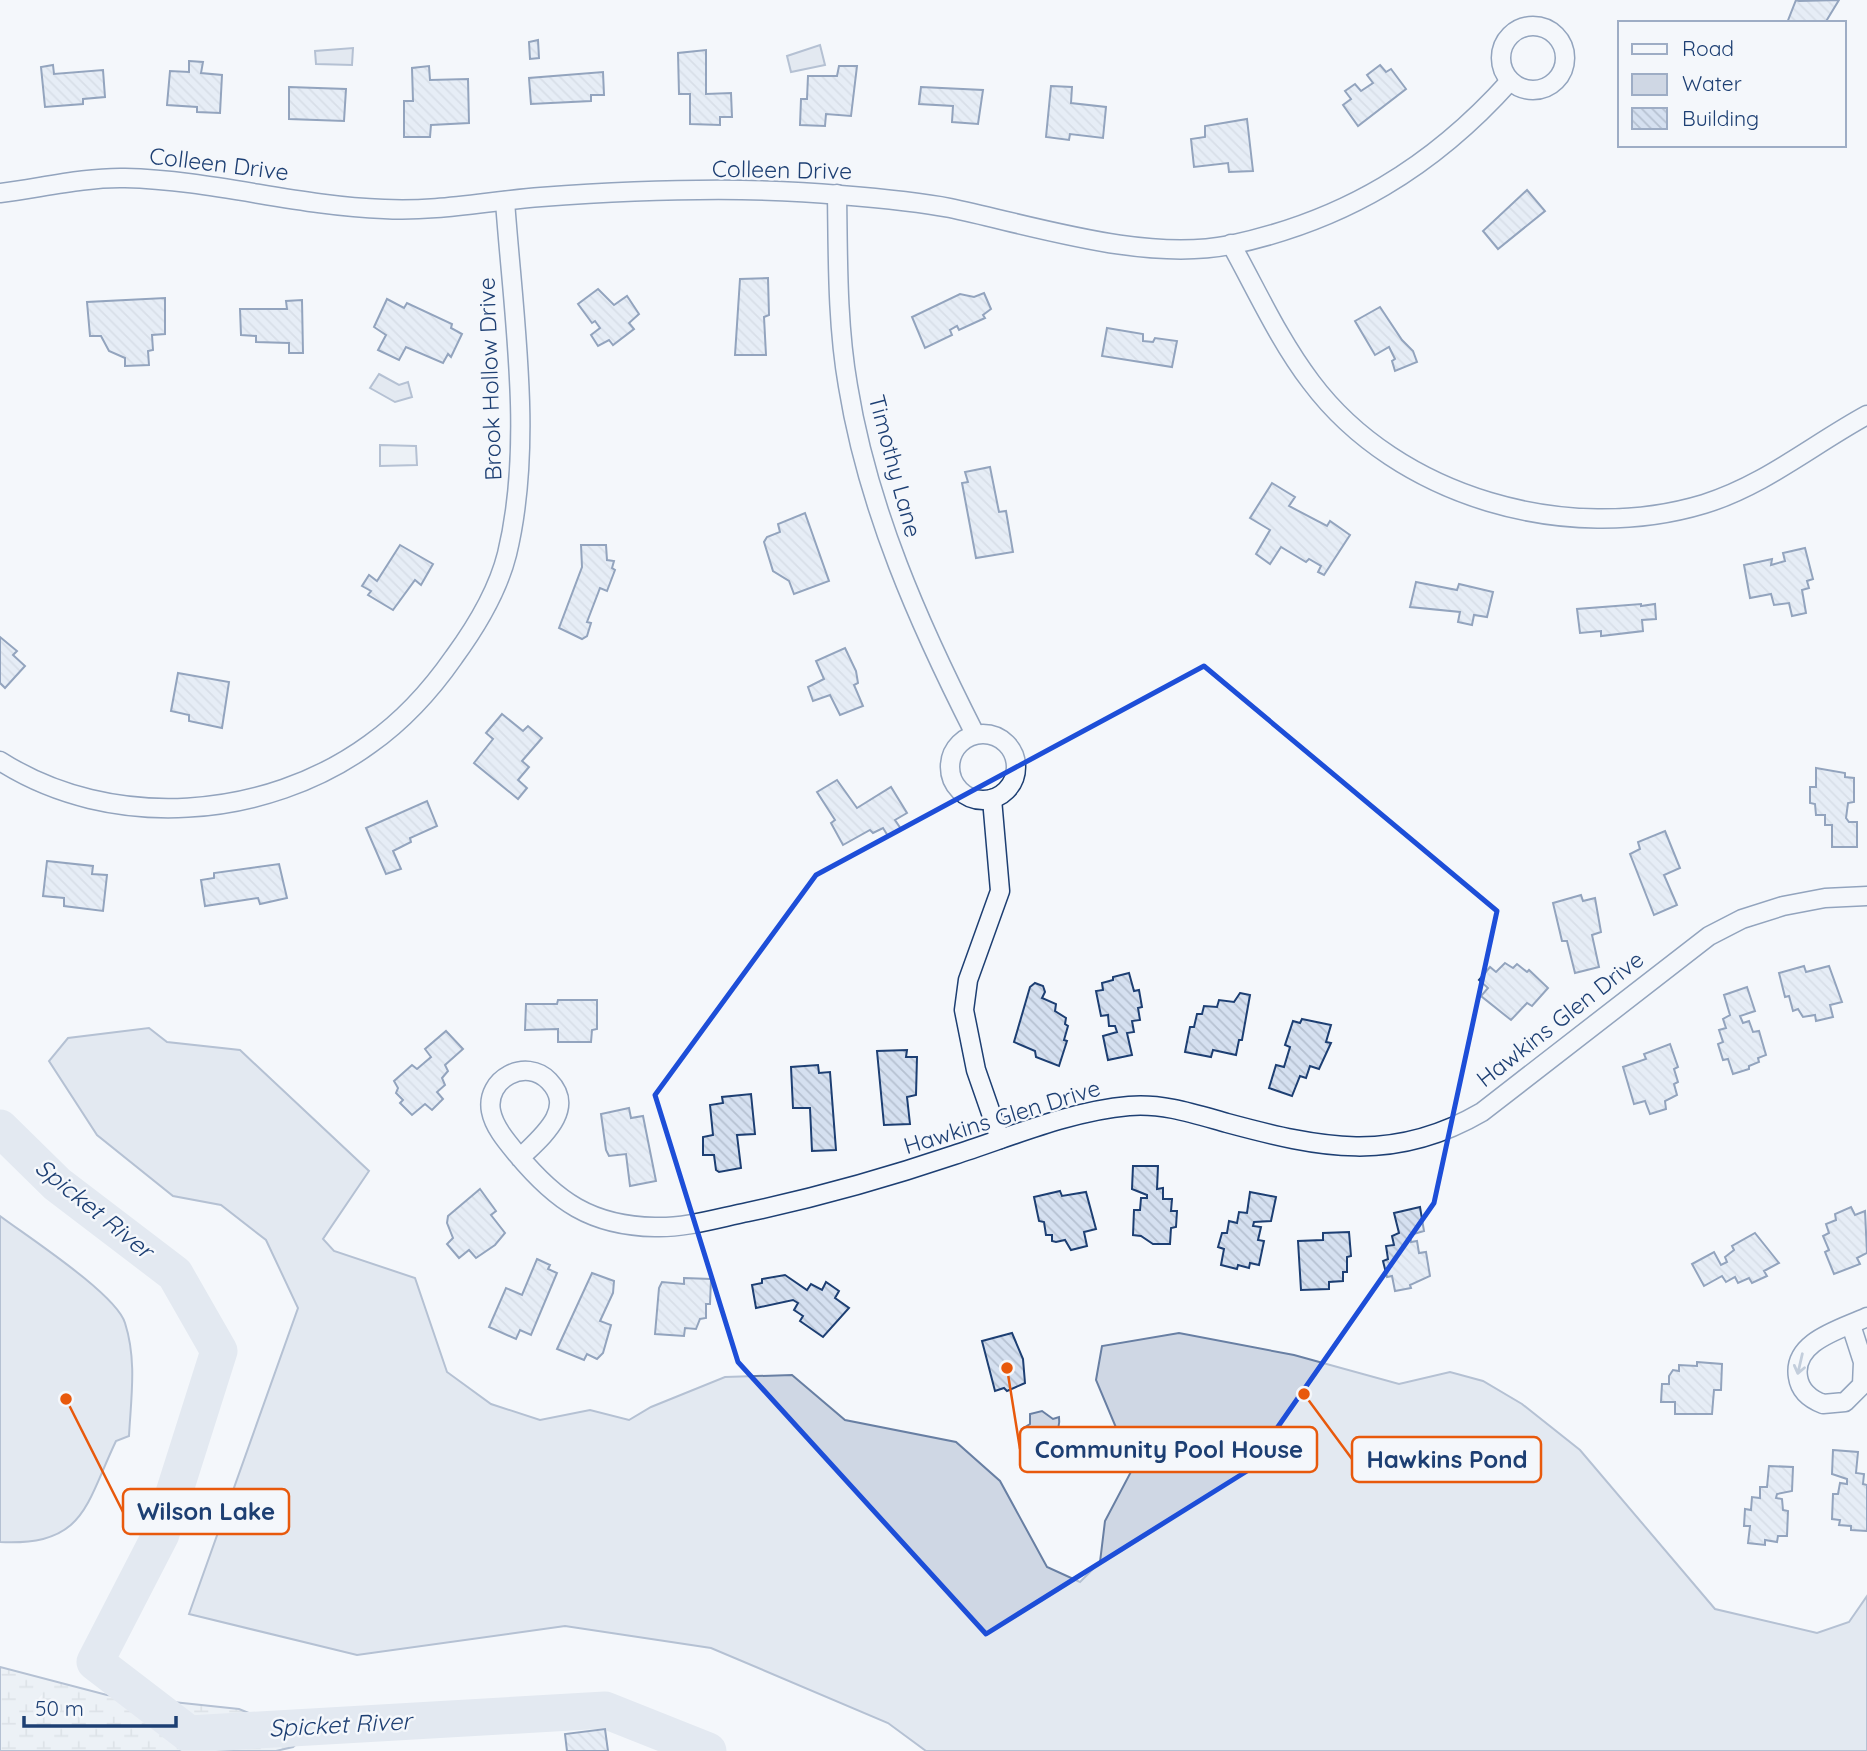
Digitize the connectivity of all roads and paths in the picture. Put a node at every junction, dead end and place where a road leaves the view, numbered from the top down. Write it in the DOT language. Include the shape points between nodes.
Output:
graph roads {
  1 [pos="1510,80"];
  2 [pos="0,193"];
  3 [pos="837,194"];
  4 [pos="505,201"];
  5 [pos="1231,244"];
  6 [pos="1867,415"];
  7 [pos="975,734"];
  8 [pos="0,761"];
  9 [pos="992,799"];
  10 [pos="1867,896"];
  11 [pos="1000,1139"];
  12 [pos="520,1158"];
  13 [pos="1859,1321"];
  1 -- 5 [label="street, Colleen Drive" via="1480,115 1400,179 1320,218"];
  2 -- 4 [label="street, Colleen Drive" via="122,177 382,209"];
  3 -- 4 [label="street, Colleen Drive" via="614,193"];
  3 -- 5 [label="street, Colleen Drive" via="923,204 1161,248"];
  3 -- 7 [label="street, Timothy Lane" via="843,348 858,441 901,572"];
  4 -- 8 [label="street, Brook Hollow Drive" via="520,415 517,512 506,558 488,602 430,690 370,745 308,778 241,802 194,808 100,800 54,787"];
  5 -- 6 [label="street" via="1291,354 1336,411 1396,459 1431,479 1505,506 1580,519 1703,504 1782,469"];
  7 -- 9 [label="street" via="1001,739 1016,761 1013,782"];
  7 -- 9 [label="street" via="954,751 952,778 970,797"];
  9 -- 11 [label="street" via="1000,891 968,980 964,1010 976,1070"];
  10 -- 11 [label="street, Hawkins Glen Drive" via="1797,903 1720,929 1489,1107 1452,1129 1422,1139 1376,1147 1328,1146 1144,1105 1099,1110"];
  11 -- 12 [label="street, Hawkins Glen Drive" via="876,1181 692,1224 658,1227 605,1219 569,1205 540,1183"];
  12 -- 12 [label="street, Hawkins Glen Drive" via="494,1120 491,1099 501,1079 510,1073 532,1071 551,1082 557,1092 558,1115"];
  13 -- 13 [label="street, one-way" via="1811,1343 1798,1360 1803,1392 1823,1404 1845,1402 1862,1385"];
}
